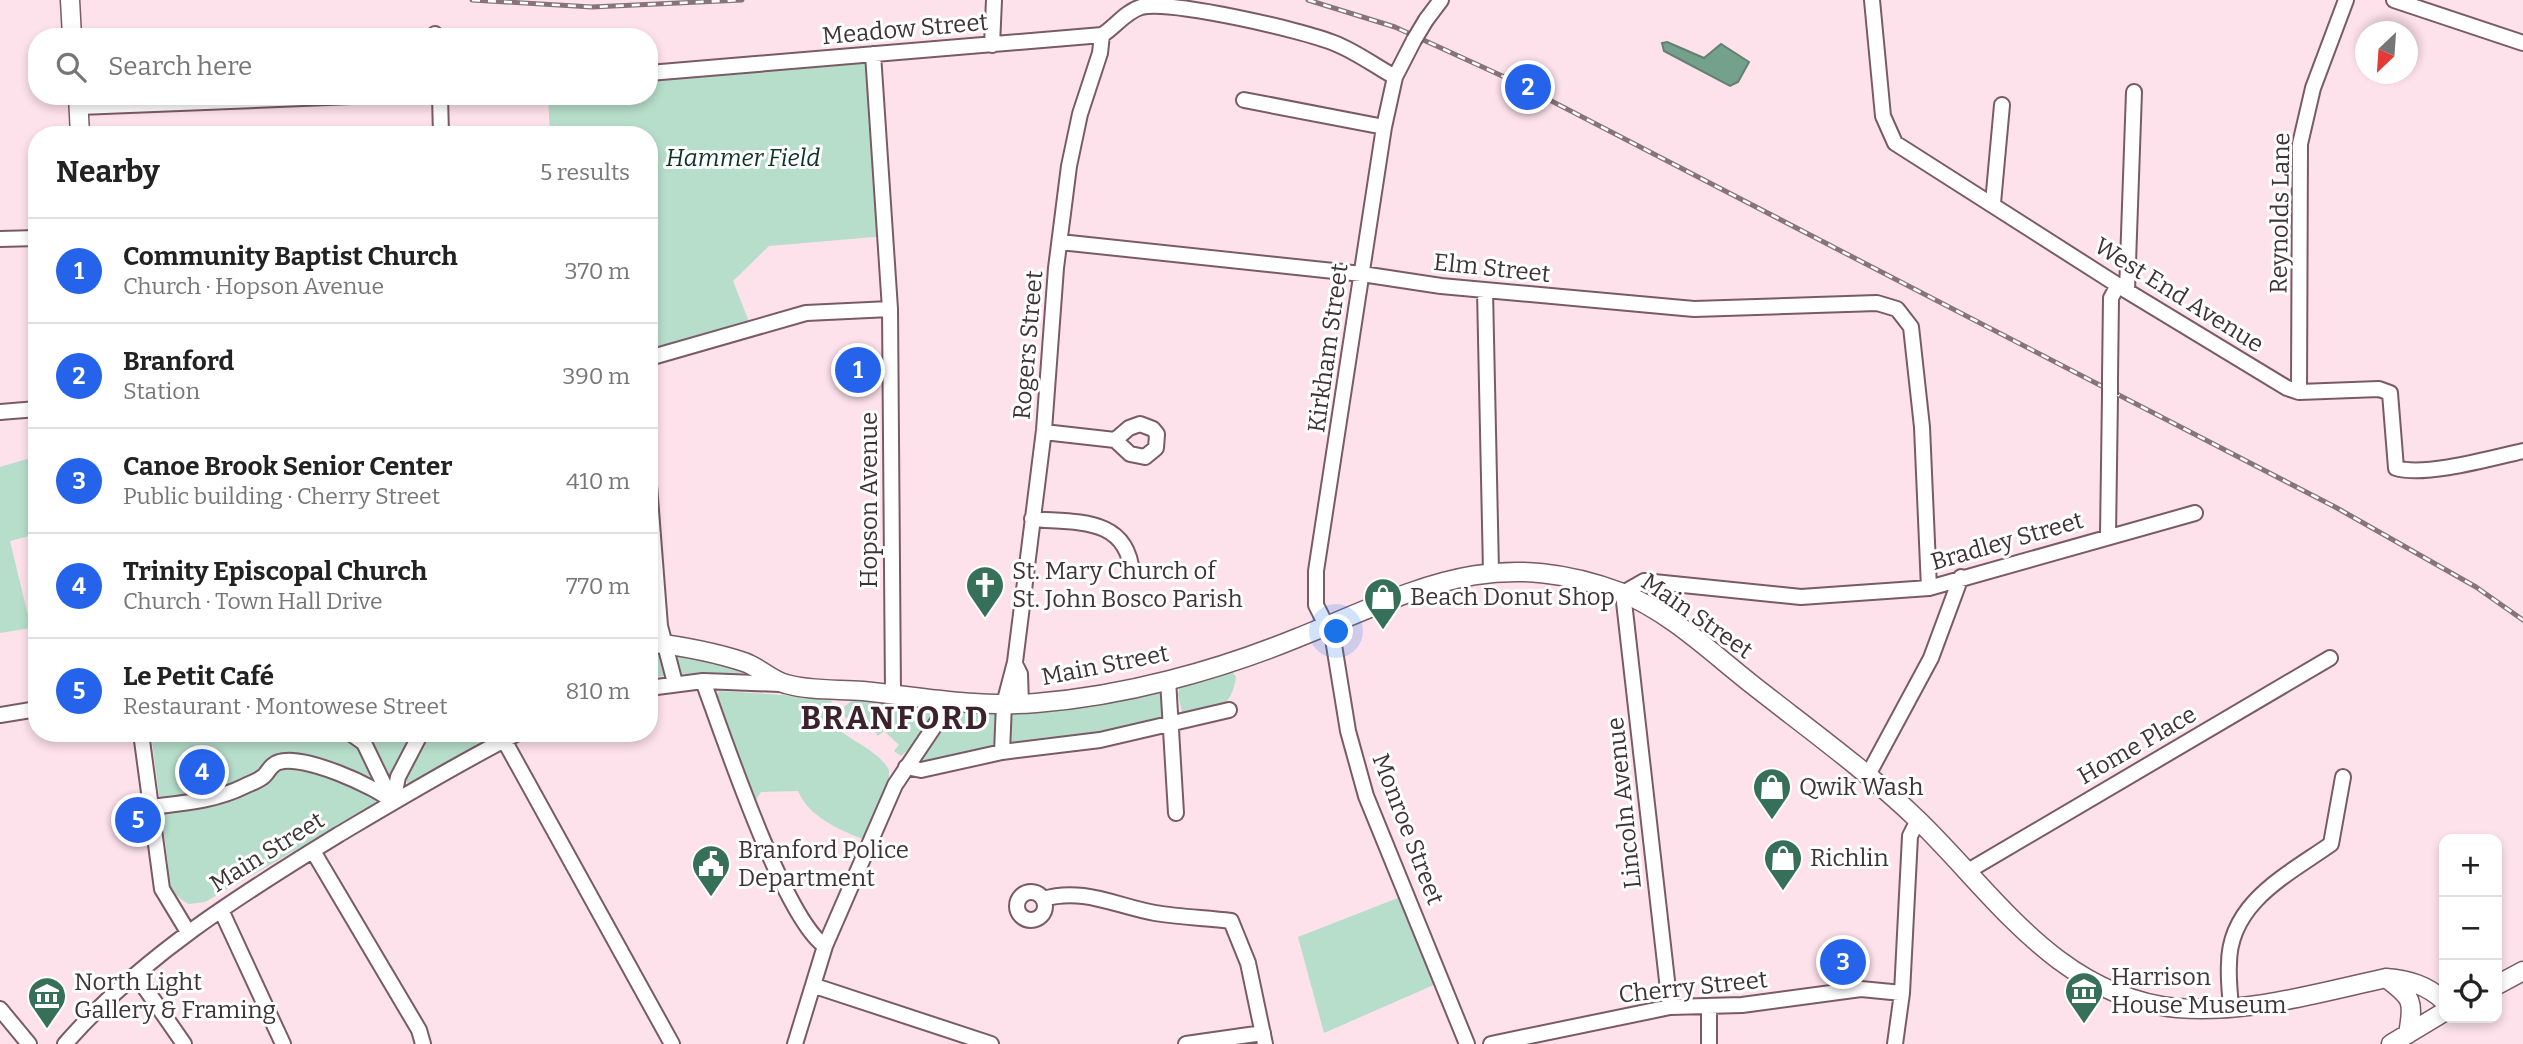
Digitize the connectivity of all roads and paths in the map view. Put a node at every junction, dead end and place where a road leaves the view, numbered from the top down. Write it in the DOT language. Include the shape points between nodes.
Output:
graph roads {
  1 [pos="70,0"];
  2 [pos="994,0"];
  3 [pos="1441,0"];
  4 [pos="1872,0"];
  5 [pos="2346,0"];
  6 [pos="2394,0"];
  7 [pos="72,28"];
  8 [pos="1101,35"];
  9 [pos="2523,43"];
  10 [pos="992,45"];
  11 [pos="873,54"];
  12 [pos="658,72"];
  13 [pos="1395,77"];
  14 [pos="2134,92"];
  15 [pos="1244,100"];
  16 [pos="78,105"];
  17 [pos="440,105"];
  18 [pos="2002,105"];
  19 [pos="79,126"];
  20 [pos="442,126"];
  21 [pos="1384,127"];
  22 [pos="1993,203"];
  23 [pos="28,238"];
  24 [pos="0,239"];
  25 [pos="1060,242"];
  26 [pos="1362,274"];
  27 [pos="2123,288"];
  28 [pos="1485,291"];
  29 [pos="890,309"];
  30 [pos="658,355"];
  31 [pos="2300,392"];
  32 [pos="28,410"];
  33 [pos="0,412"];
  34 [pos="1044,432"];
  35 [pos="1115,440"];
  36 [pos="2523,451"];
  37 [pos="2195,513"];
  38 [pos="1032,519"];
  39 [pos="2108,536"];
  40 [pos="1491,571"];
  41 [pos="1132,573"];
  42 [pos="1961,577"];
  43 [pos="1929,587"];
  44 [pos="1623,593"];
  45 [pos="658,600"];
  46 [pos="1325,625"];
  47 [pos="658,643"];
  48 [pos="2330,658"];
  49 [pos="1168,680"];
  50 [pos="703,681"];
  51 [pos="675,683"];
  52 [pos="785,684"];
  53 [pos="658,686"];
  54 [pos="893,694"];
  55 [pos="951,700"];
  56 [pos="1012,704"];
  57 [pos="1228,710"];
  58 [pos="28,711"];
  59 [pos="0,716"];
  60 [pos="1172,725"];
  61 [pos="142,742"];
  62 [pos="363,742"];
  63 [pos="416,742"];
  64 [pos="500,742"];
  65 [pos="505,742"];
  66 [pos="1002,752"];
  67 [pos="906,767"];
  68 [pos="1868,775"];
  69 [pos="2343,778"];
  70 [pos="393,802"];
  71 [pos="151,807"];
  72 [pos="1176,813"];
  73 [pos="1918,820"];
  74 [pos="313,850"];
  75 [pos="1968,871"];
  76 [pos="1043,899"];
  77 [pos="220,910"];
  78 [pos="188,932"];
  79 [pos="825,946"];
  80 [pos="2523,971"];
  81 [pos="136,975"];
  82 [pos="2386,978"];
  83 [pos="2502,982"];
  84 [pos="815,986"];
  85 [pos="1902,993"];
  86 [pos="2439,996"];
  87 [pos="1670,1007"];
  88 [pos="1709,1007"];
  89 [pos="2231,1008"];
  90 [pos="0,1009"];
  91 [pos="2439,1015"];
  92 [pos="2408,1034"];
  93 [pos="1264,1039"];
  94 [pos="30,1044"];
  95 [pos="65,1044"];
  96 [pos="184,1044"];
  97 [pos="284,1044"];
  98 [pos="423,1044"];
  99 [pos="672,1044"];
  100 [pos="795,1044"];
  101 [pos="990,1044"];
  102 [pos="1186,1044"];
  103 [pos="1467,1044"];
  104 [pos="1491,1044"];
  105 [pos="1709,1044"];
  106 [pos="1895,1044"];
  107 [pos="2391,1044"];
  1 -- 7 [label="main road"];
  2 -- 10 [label="street"];
  3 -- 13 [label="street, Kirkham Street, bridge"];
  4 -- 22 [label="street, West End Avenue" via="1889,136"];
  5 -- 31 [label="street, Reynolds Lane" via="2313,88 2300,144"];
  6 -- 9 [label="street"];
  8 -- 10 [label="street, Meadow Street"];
  8 -- 13 [label="street, Meadow Street" via="1141,7 1175,8 1314,35"];
  8 -- 25 [label="street, Rogers Street" via="1069,166"];
  10 -- 11 [label="street, Meadow Street"];
  11 -- 12 [label="street, Meadow Street"];
  11 -- 29 [label="street, Hopson Avenue"];
  13 -- 21 [label="street, Kirkham Street"];
  14 -- 27 [label="street"];
  15 -- 21 [label="street"];
  16 -- 19 [label="main road"];
  17 -- 20 [label="street"];
  18 -- 22 [label="street"];
  21 -- 26 [label="street, Kirkham Street"];
  22 -- 27 [label="street, West End Avenue"];
  23 -- 24 [label="street"];
  25 -- 26 [label="street, Elm Street"];
  25 -- 34 [label="street, Rogers Street"];
  26 -- 28 [label="street, Elm Street"];
  26 -- 46 [label="street, Kirkham Street" via="1316,571 1316,605"];
  27 -- 31 [label="street, West End Avenue"];
  27 -- 39 [label="street, bridge" via="2111,298"];
  28 -- 40 [label="street"];
  28 -- 43 [label="street, Elm Street" via="1695,309 1877,303 1897,309 1910,327 1922,427"];
  29 -- 30 [label="street" via="806,313"];
  29 -- 54 [label="street, Hopson Avenue"];
  31 -- 36 [label="street, West End Avenue" via="2379,389 2390,393 2396,468 2460,464"];
  32 -- 33 [label="street"];
  34 -- 35 [label="street"];
  34 -- 38 [label="street, Rogers Street"];
  37 -- 39 [label="street, Bradley Street"];
  38 -- 41 [label="street" via="1108,530 1126,545"];
  38 -- 56 [label="street, Rogers Street" via="1015,662 1020,674"];
  39 -- 42 [label="street, Bradley Street"];
  40 -- 44 [label="main road, Main Street" via="1564,575"];
  40 -- 46 [label="main road, Main Street" via="1430,585"];
  42 -- 43 [label="street, Bradley Street"];
  42 -- 68 [label="street" via="1931,658"];
  43 -- 44 [label="street, Bradley Street" via="1801,597 1644,581"];
  44 -- 68 [label="main road, Main Street" via="1699,643"];
  44 -- 87 [label="street, Lincoln Avenue"];
  45 -- 47 [label="street"];
  46 -- 49 [label="main road, Main Street"];
  46 -- 103 [label="street, Monroe Street" via="1333,639 1348,731 1366,796"];
  47 -- 51 [label="street"];
  47 -- 52 [label="main road" via="747,663"];
  48 -- 75 [label="street, Home Place"];
  49 -- 56 [label="main road, Main Street"];
  49 -- 60 [label="street"];
  50 -- 51 [label="street, Main Street"];
  50 -- 52 [label="street, Main Street"];
  50 -- 79 [label="street" via="769,851 806,928"];
  51 -- 53 [label="street, Main Street"];
  52 -- 54 [label="main road, Main Street"];
  54 -- 55 [label="main road, Main Street"];
  55 -- 56 [label="main road, Main Street"];
  55 -- 67 [label="street"];
  56 -- 66 [label="street, Rogers Street"];
  57 -- 60 [label="street"];
  58 -- 59 [label="street"];
  60 -- 66 [label="street" via="1100,740"];
  60 -- 72 [label="street"];
  61 -- 71 [label="street"];
  62 -- 70 [label="street"];
  63 -- 70 [label="street" via="398,777"];
  64 -- 70 [label="street, Main Street"];
  65 -- 99 [label="street"];
  66 -- 67 [label="street" via="921,770"];
  67 -- 79 [label="street"];
  68 -- 73 [label="main road, Main Street"];
  69 -- 89 [label="street" via="2331,844 2244,910 2228,962"];
  70 -- 71 [label="street" via="369,786 286,760 232,792"];
  70 -- 74 [label="street, Main Street"];
  71 -- 78 [label="street" via="163,893"];
  73 -- 75 [label="main road, Main Street"];
  73 -- 85 [label="street" via="1910,836"];
  74 -- 77 [label="street, Main Street"];
  74 -- 98 [label="street"];
  75 -- 89 [label="main road, Main Street" via="2010,919 2055,960 2097,986 2176,1007"];
  76 -- 93 [label="street" via="1081,894 1156,913 1231,921 1248,963"];
  77 -- 78 [label="street, Main Street"];
  77 -- 97 [label="street"];
  78 -- 81 [label="street, Main Street"];
  79 -- 84 [label="street"];
  80 -- 83 [label="main road"];
  81 -- 95 [label="street, Main Street"];
  81 -- 96 [label="street"];
  82 -- 86 [label="main road, Main Street" via="2409,980"];
  82 -- 89 [label="main road, Main Street"];
  82 -- 92 [label="main road" via="2409,995 2413,1011"];
  84 -- 100 [label="street"];
  84 -- 101 [label="street"];
  85 -- 88 [label="street, Cherry Street" via="1861,989"];
  85 -- 106 [label="street"];
  87 -- 88 [label="street, Cherry Street"];
  87 -- 104 [label="street, Cherry Street"];
  88 -- 105 [label="street"];
  90 -- 94 [label="street"];
  91 -- 92 [label="main road"];
  92 -- 107 [label="main road"];
  93 -- 102 [label="street"];
}
